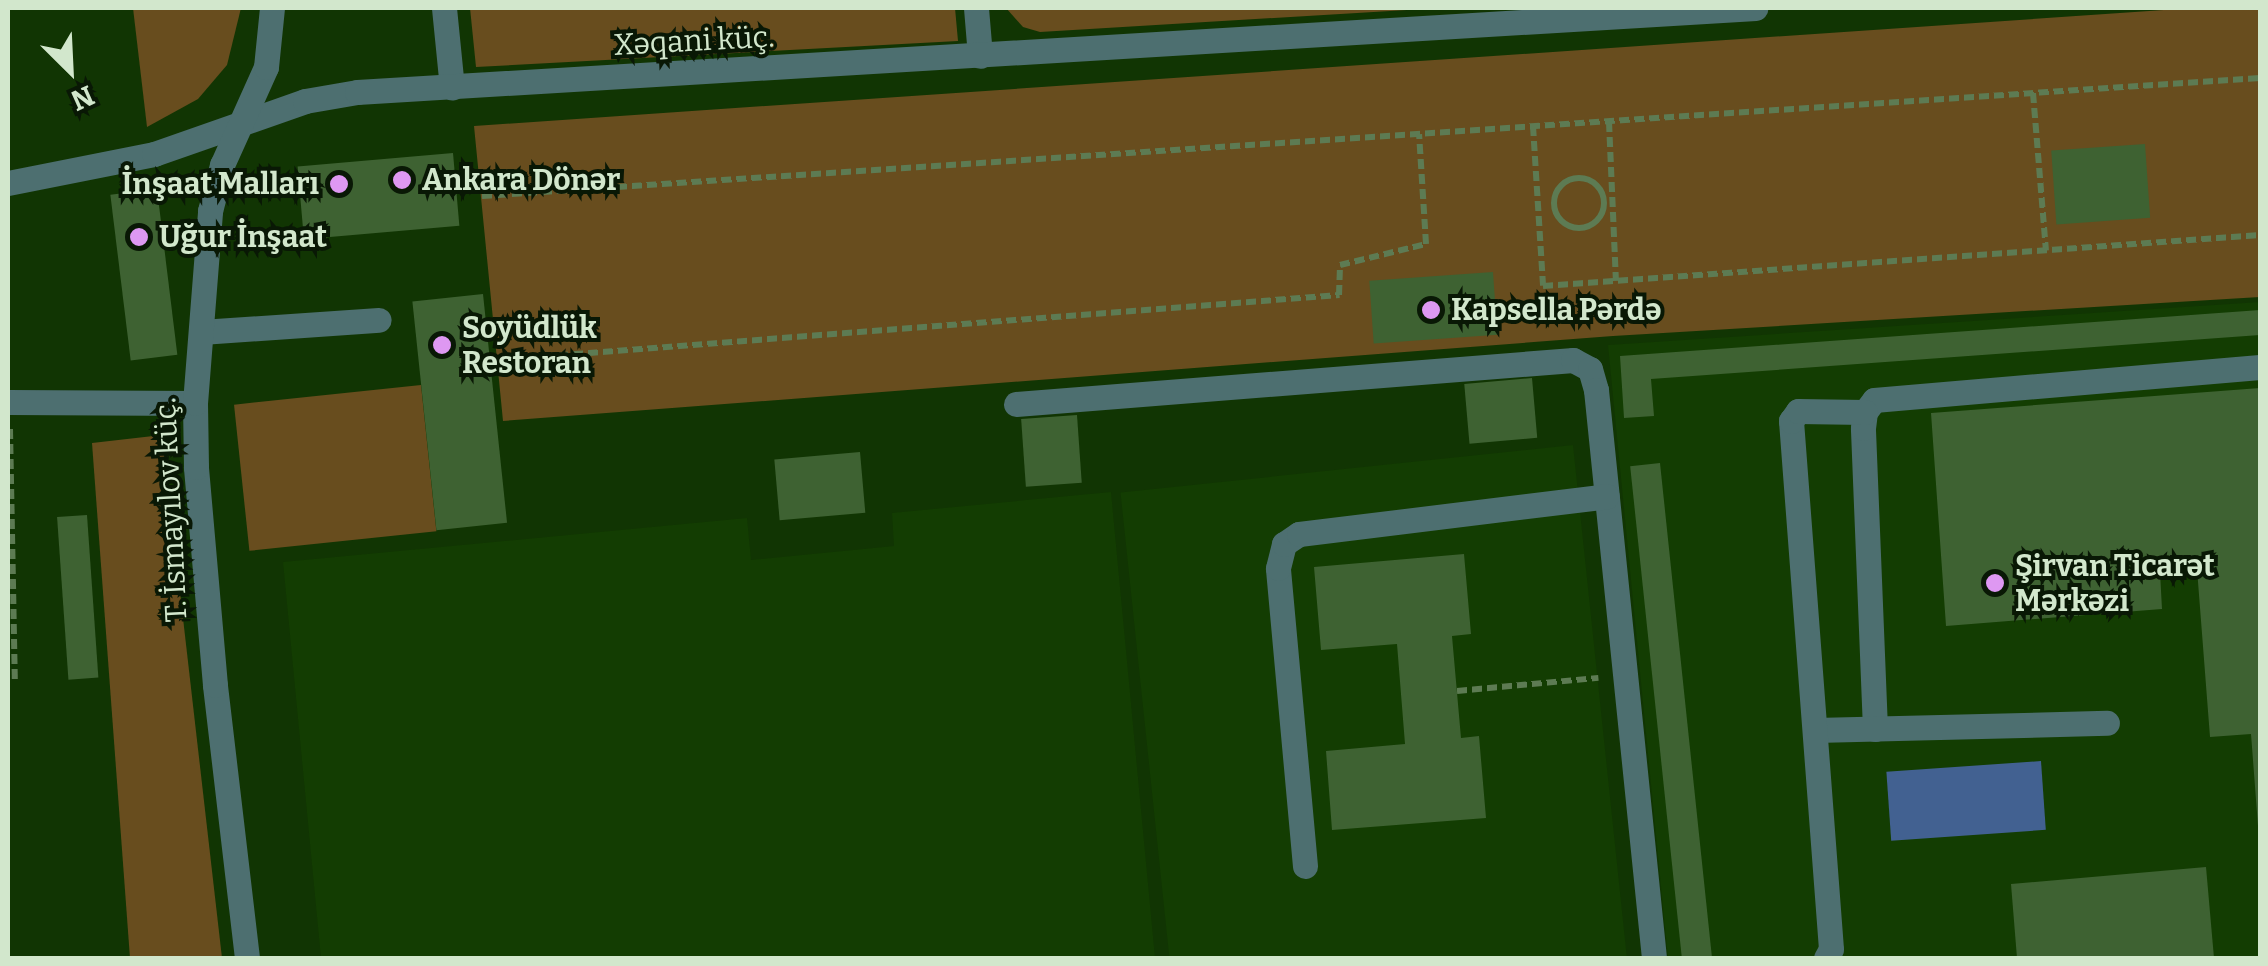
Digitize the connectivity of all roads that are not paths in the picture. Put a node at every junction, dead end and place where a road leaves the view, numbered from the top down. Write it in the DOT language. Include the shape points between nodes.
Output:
graph roads {
  1 [pos="272,8"];
  2 [pos="444,8"];
  3 [pos="976,8"];
  4 [pos="1755,8"];
  5 [pos="1601,13"];
  6 [pos="980,56"];
  7 [pos="452,88"];
  8 [pos="246,120"];
  9 [pos="8,183"];
  10 [pos="379,320"];
  11 [pos="201,332"];
  12 [pos="2260,367"];
  13 [pos="8,402"];
  14 [pos="195,403"];
  15 [pos="1016,404"];
  16 [pos="1864,412"];
  17 [pos="1607,496"];
  18 [pos="2107,723"];
  19 [pos="1875,729"];
  20 [pos="1816,730"];
  21 [pos="1305,866"];
  22 [pos="247,958"];
  23 [pos="1654,958"];
  24 [pos="1826,958"];
  1 -- 8 [label="street, T. İsmayılov küç." via="266,67"];
  2 -- 7 [label="street"];
  3 -- 6 [label="street"];
  4 -- 5 [label="street, Xəqani küç."];
  5 -- 6 [label="street, Xəqani küç."];
  6 -- 7 [label="street, Xəqani küç."];
  7 -- 8 [label="street, Xəqani küç." via="305,100"];
  8 -- 9 [label="street, Xəqani küç." via="154,154"];
  8 -- 11 [label="street, T. İsmayılov küç." via="222,165 210,211"];
  10 -- 11 [label="street"];
  11 -- 14 [label="street, T. İsmayılov küç."];
  12 -- 16 [label="street" via="1874,400"];
  13 -- 14 [label="street"];
  14 -- 22 [label="street, T. İsmayılov küç." via="215,685"];
  15 -- 17 [label="street" via="1573,360 1590,369 1596,390"];
  16 -- 19 [label="street"];
  16 -- 20 [label="street" via="1798,411 1791,421"];
  17 -- 21 [label="street" via="1299,534 1284,544 1278,568"];
  17 -- 23 [label="street"];
  18 -- 19 [label="street"];
  19 -- 20 [label="street"];
  20 -- 24 [label="street" via="1831,948"];
}
